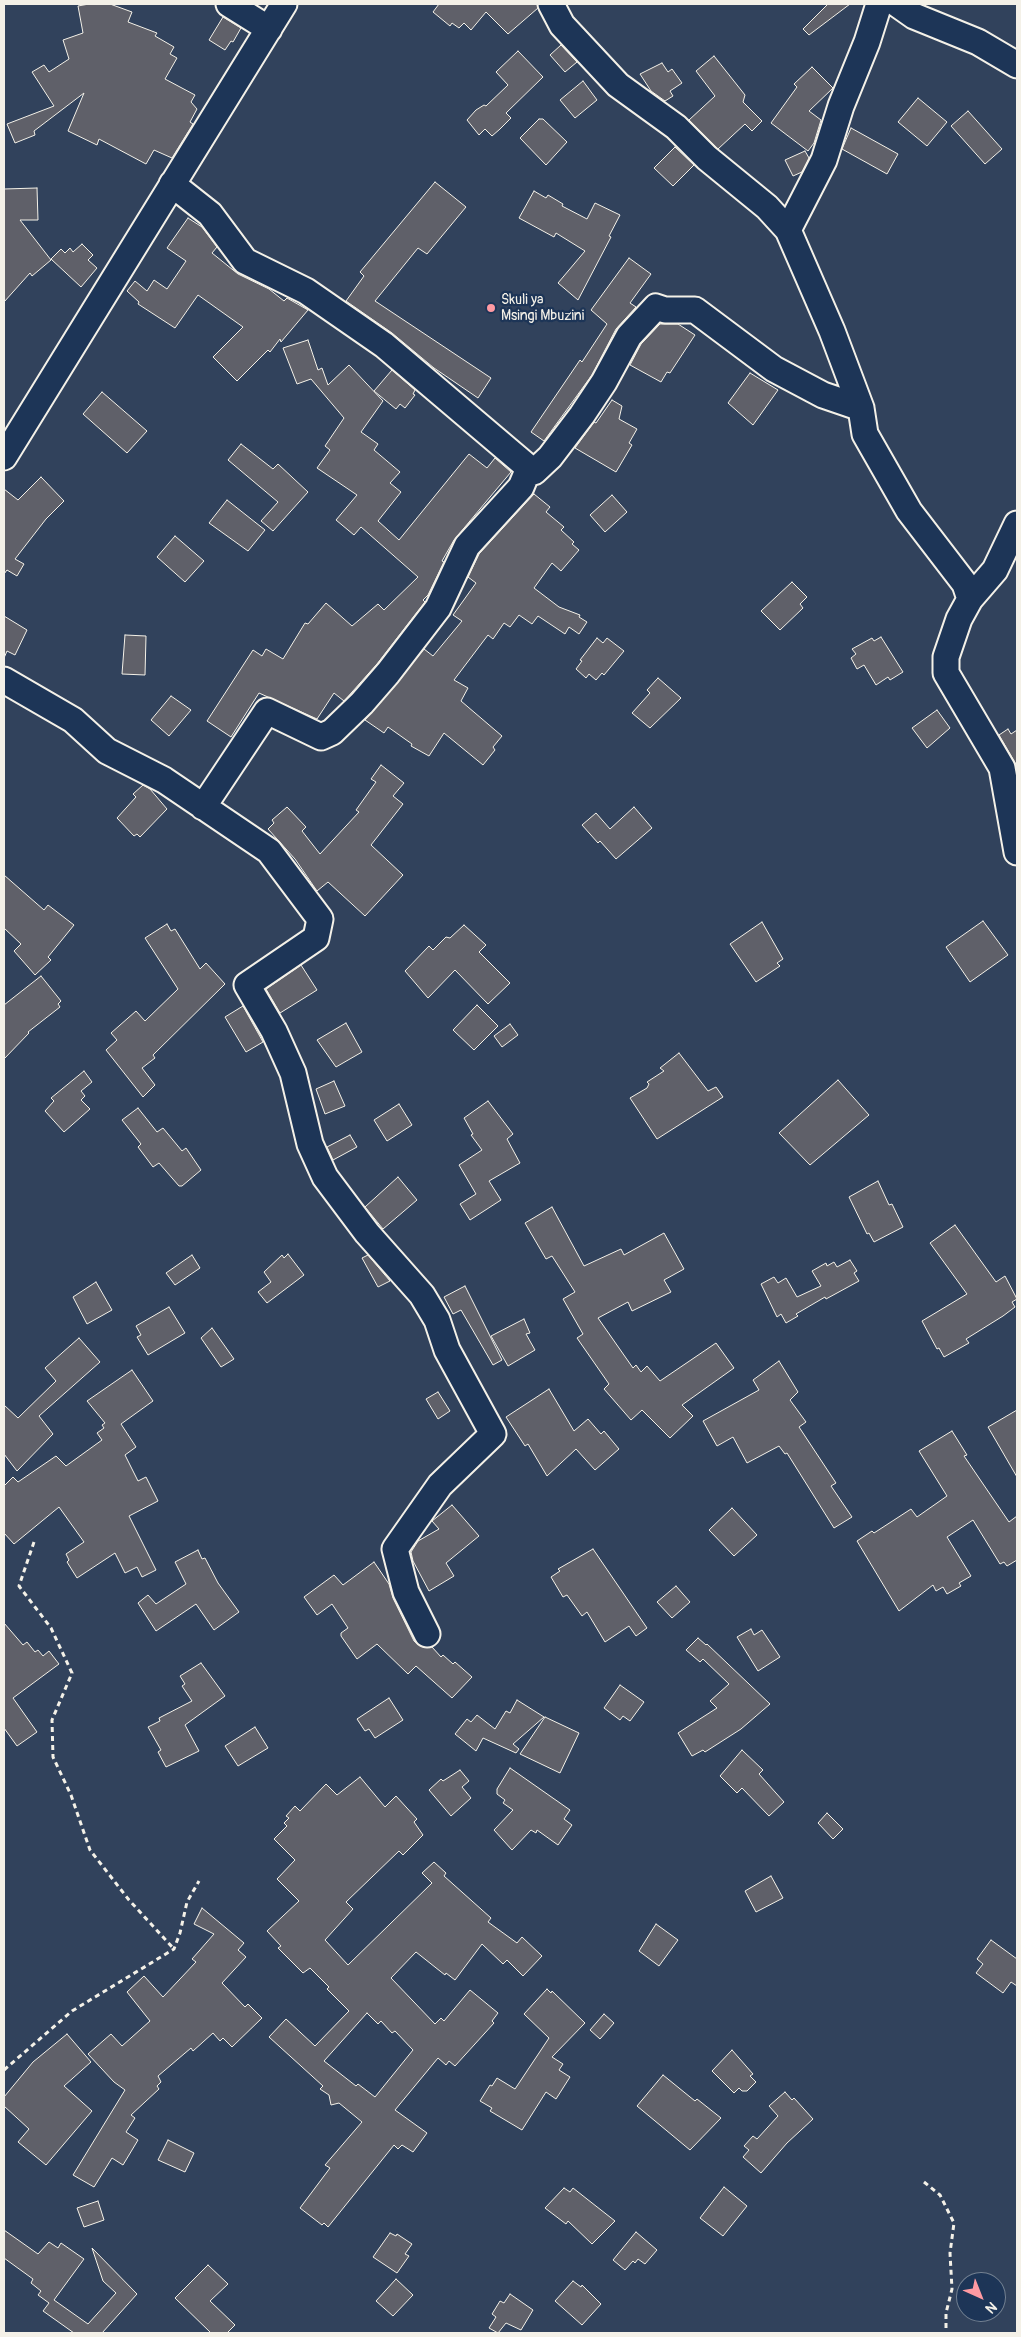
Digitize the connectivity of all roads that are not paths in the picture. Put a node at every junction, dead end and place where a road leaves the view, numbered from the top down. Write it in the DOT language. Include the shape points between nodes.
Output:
graph roads {
  1 [pos="229,4"];
  2 [pos="284,4"];
  3 [pos="551,4"];
  4 [pos="879,4"];
  5 [pos="897,4"];
  6 [pos="269,29"];
  7 [pos="1017,65"];
  8 [pos="172,184"];
  9 [pos="788,230"];
  10 [pos="861,408"];
  11 [pos="4,457"];
  12 [pos="527,473"];
  13 [pos="1017,524"];
  14 [pos="970,599"];
  15 [pos="4,680"];
  16 [pos="203,807"];
  17 [pos="1017,852"];
  18 [pos="427,1634"];
  1 -- 6 [label="street"];
  2 -- 6 [label="street"];
  3 -- 9 [label="street" via="562,25 618,85 676,127 707,158 767,207"];
  4 -- 9 [label="street" via="824,160"];
  5 -- 7 [label="street" via="914,16 978,42"];
  6 -- 8 [label="street"];
  8 -- 11 [label="street"];
  8 -- 12 [label="street" via="210,214 245,261 306,291 384,345 528,468"];
  9 -- 10 [label="street" via="802,257"];
  10 -- 12 [label="street" via="823,394 774,369 695,310 656,307 629,336 604,382 550,457 534,472"];
  10 -- 14 [label="street" via="865,434 894,486 909,511 965,584"];
  12 -- 16 [label="street" via="522,487 467,546 438,608 362,703 332,732 321,737 267,711"];
  13 -- 14 [label="street" via="995,570"];
  14 -- 17 [label="street" via="958,619 946,657 946,673 1002,768"];
  15 -- 16 [label="street" via="73,720 107,751 164,780"];
  16 -- 18 [label="street" via="269,851 320,919 316,938 247,985 274,1031 293,1073 310,1144 325,1177 366,1233 422,1294 438,1320 446,1350 494,1434 440,1485 395,1549 406,1592"];
}
